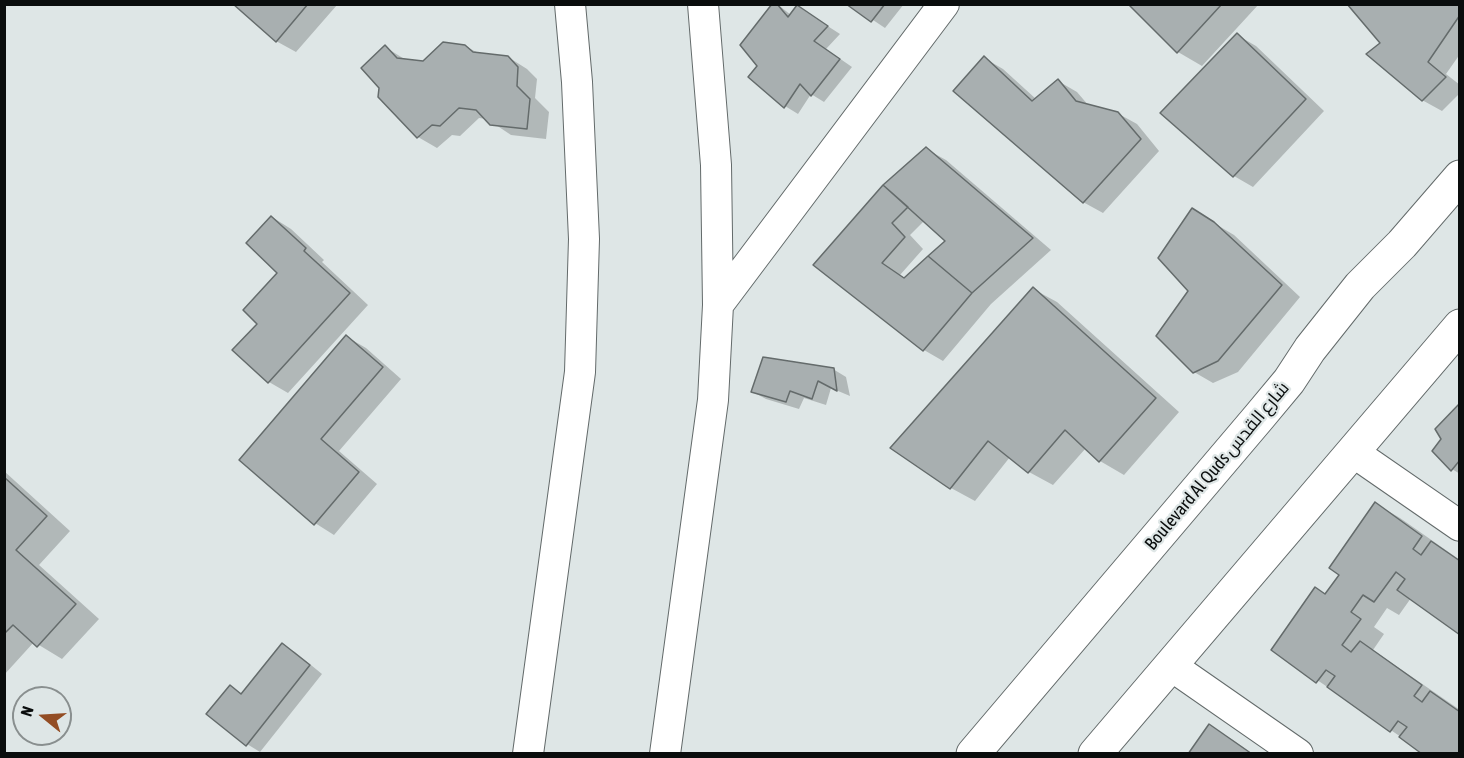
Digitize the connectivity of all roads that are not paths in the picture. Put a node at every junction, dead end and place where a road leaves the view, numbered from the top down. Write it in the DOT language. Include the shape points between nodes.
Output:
graph roads {
  1 [pos="570,4"];
  2 [pos="703,4"];
  3 [pos="944,4"];
  4 [pos="1460,177"];
  5 [pos="718,305"];
  6 [pos="1460,326"];
  7 [pos="1353,452"];
  8 [pos="1460,526"];
  9 [pos="1170,665"];
  10 [pos="528,753"];
  11 [pos="665,753"];
  12 [pos="973,753"];
  13 [pos="1095,753"];
  14 [pos="1298,753"];
  1 -- 10 [label="street" via="584,239 580,372"];
  2 -- 5 [label="street" via="717,165"];
  3 -- 5 [label="street"];
  4 -- 12 [label="main road, Boulevard Al Quds شارع القدس" via="1360,286 1289,381"];
  5 -- 11 [label="street" via="713,400"];
  6 -- 7 [label="main road"];
  7 -- 8 [label="street"];
  7 -- 9 [label="main road"];
  9 -- 13 [label="main road"];
  9 -- 14 [label="street"];
}
